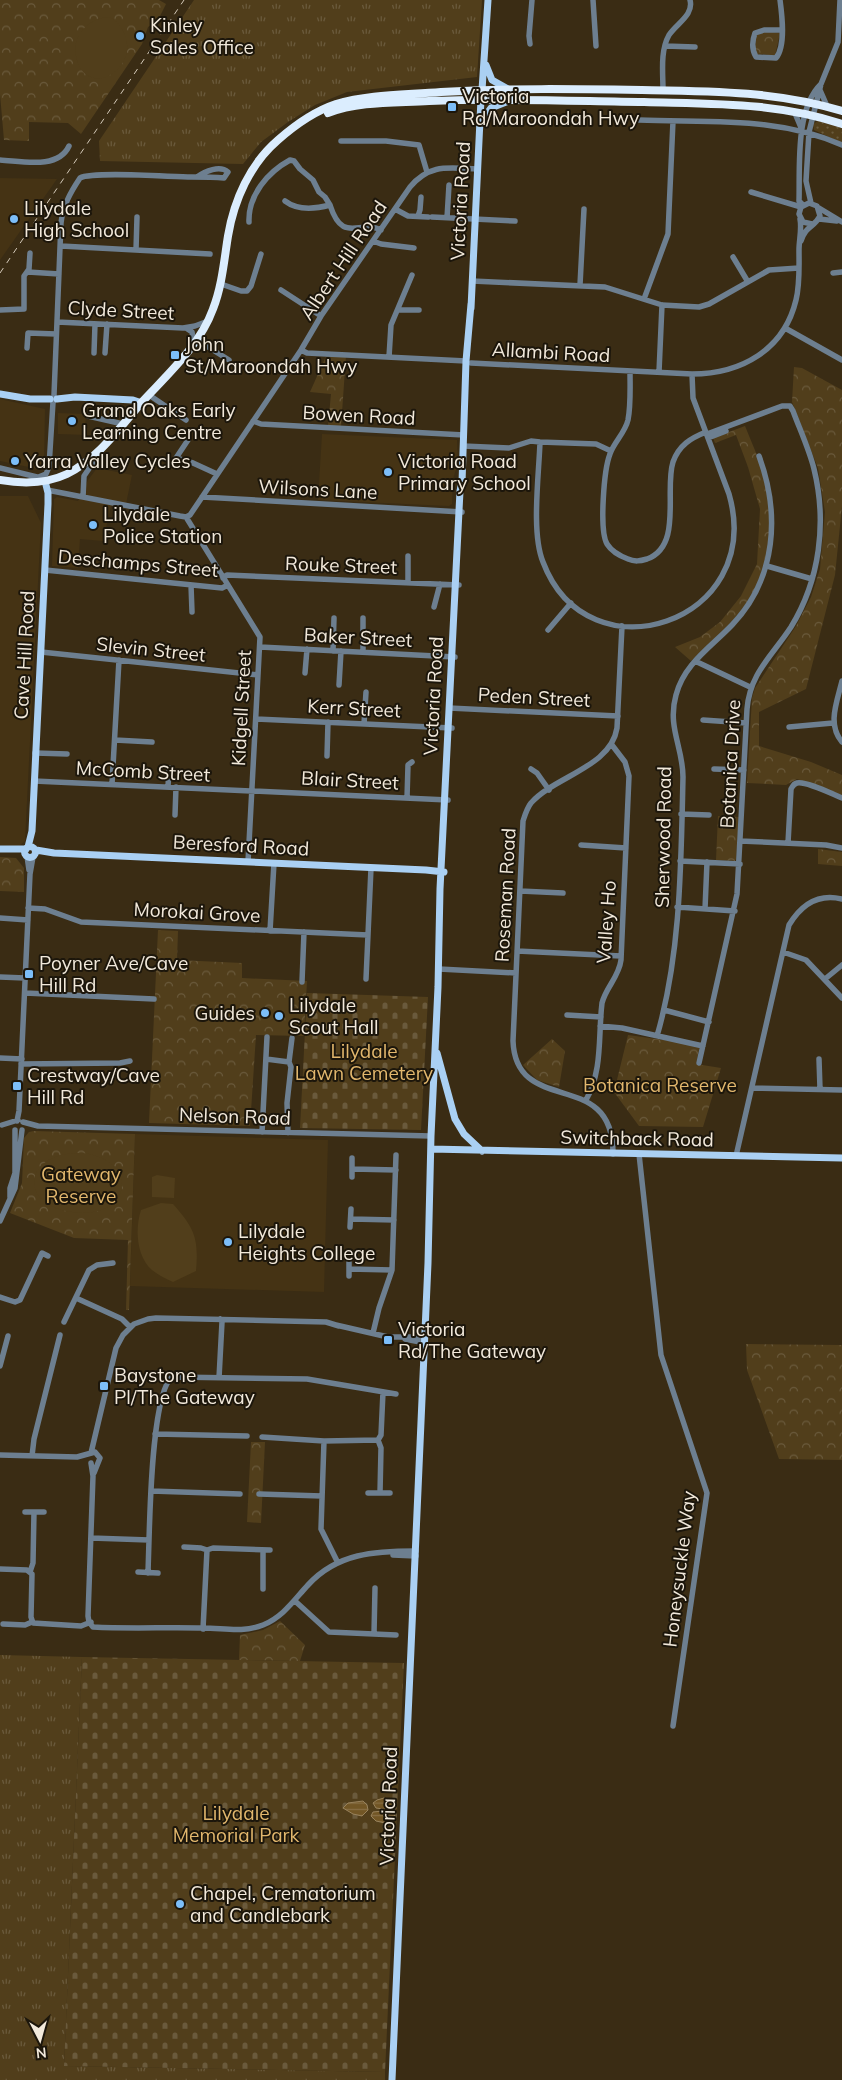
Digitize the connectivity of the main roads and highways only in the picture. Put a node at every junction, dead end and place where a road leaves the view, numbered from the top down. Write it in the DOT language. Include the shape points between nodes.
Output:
graph roads {
  1 [pos="488,0"];
  2 [pos="485,58"];
  3 [pos="509,89"];
  4 [pos="482,90"];
  5 [pos="481,99"];
  6 [pos="514,99"];
  7 [pos="842,110"];
  8 [pos="842,124"];
  9 [pos="480,125"];
  10 [pos="290,130"];
  11 [pos="0,394"];
  12 [pos="142,403"];
  13 [pos="38,478"];
  14 [pos="0,480"];
  15 [pos="0,849"];
  16 [pos="31,852"];
  17 [pos="0,853"];
  18 [pos="443,871"];
  19 [pos="435,1045"];
  20 [pos="431,1150"];
  21 [pos="482,1151"];
  22 [pos="842,1158"];
  23 [pos="392,2080"];
  1 -- 2 [label="main road"];
  2 -- 3 [label="main road" via="492,80"];
  2 -- 4 [label="main road"];
  3 -- 4 [label="highway"];
  3 -- 7 [label="highway" via="754,94"];
  4 -- 5 [label="highway"];
  4 -- 10 [label="highway" via="352,100 325,108"];
  5 -- 6 [label="highway"];
  5 -- 9 [label="main road, Victoria Road"];
  5 -- 10 [label="highway" via="345,107"];
  6 -- 8 [label="highway" via="737,104 794,111"];
  6 -- 9 [label="main road" via="491,108"];
  9 -- 18 [label="main road, Victoria Road"];
  10 -- 12 [label="highway" via="258,161 238,197 228,235 221,284 208,321 195,342"];
  11 -- 12 [label="main road" via="30,399 75,397"];
  12 -- 13 [label="highway" via="105,445 80,466 55,479"];
  13 -- 14 [label="highway" via="24,483"];
  13 -- 16 [label="main road, Cave Hill Road" via="48,490"];
  15 -- 16 [label="main road, Beresford Road"];
  16 -- 17 [label="main road, Beresford Road"];
  16 -- 18 [label="main road, Beresford Road"];
  18 -- 19 [label="main road, Victoria Road"];
  19 -- 20 [label="main road, Victoria Road"];
  19 -- 21 [label="main road" via="456,1120 464,1134"];
  20 -- 21 [label="main road, Switchback Road"];
  20 -- 23 [label="main road, Victoria Road"];
  21 -- 22 [label="main road, Switchback Road"];
}
